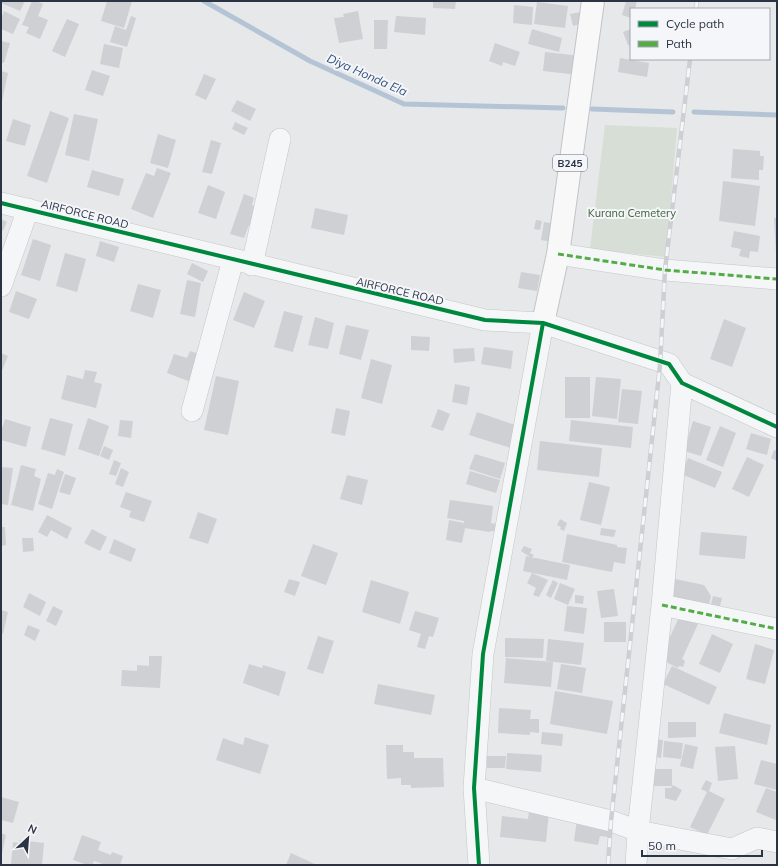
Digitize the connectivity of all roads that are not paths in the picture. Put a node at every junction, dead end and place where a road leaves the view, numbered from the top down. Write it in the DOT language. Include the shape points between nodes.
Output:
graph roads {
  1 [pos="593,1"];
  2 [pos="280,139"];
  3 [pos="1,203"];
  4 [pos="28,209"];
  5 [pos="558,254"];
  6 [pos="242,262"];
  7 [pos="777,279"];
  8 [pos="1,286"];
  9 [pos="543,323"];
  10 [pos="682,383"];
  11 [pos="192,411"];
  12 [pos="777,427"];
  13 [pos="662,605"];
  14 [pos="777,629"];
  15 [pos="474,788"];
  16 [pos="638,831"];
  17 [pos="777,842"];
  18 [pos="479,865"];
  19 [pos="636,865"];
  1 -- 5 [label="main road, B245"];
  2 -- 6 [label="street"];
  3 -- 4 [label="street, AIRFORCE ROAD"];
  4 -- 6 [label="street, AIRFORCE ROAD"];
  4 -- 8 [label="street"];
  5 -- 7 [label="street" via="665,270"];
  5 -- 9 [label="main road, B245"];
  6 -- 9 [label="street, AIRFORCE ROAD" via="485,320"];
  6 -- 11 [label="street"];
  9 -- 10 [label="street, AIRFORCE ROAD" via="668,364"];
  9 -- 15 [label="street" via="483,654"];
  10 -- 12 [label="street, AIRFORCE ROAD"];
  10 -- 13 [label="street"];
  13 -- 14 [label="street"];
  13 -- 16 [label="street"];
  15 -- 16 [label="street" via="611,821"];
  15 -- 18 [label="street"];
  16 -- 17 [label="street" via="732,849 757,838"];
  16 -- 19 [label="street"];
}
